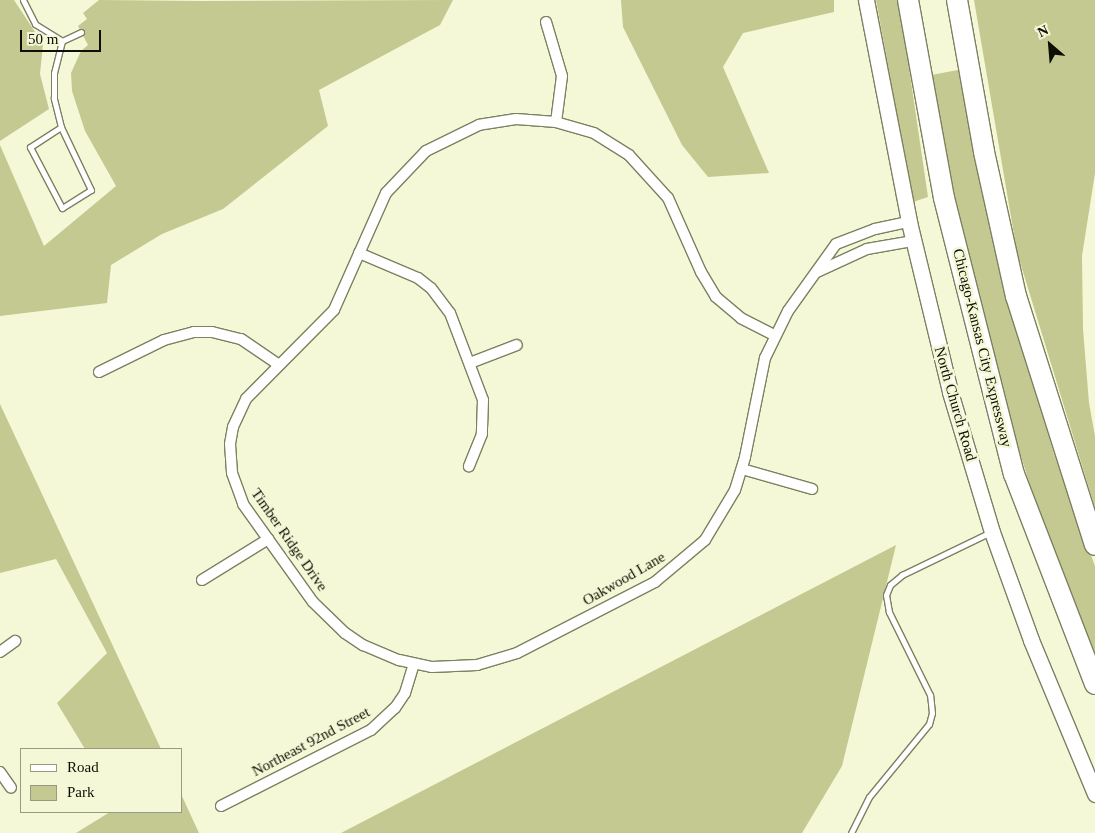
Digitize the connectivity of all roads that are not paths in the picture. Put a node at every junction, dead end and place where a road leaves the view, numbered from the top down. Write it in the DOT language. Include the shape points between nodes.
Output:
graph roads {
  1 [pos="23,0"];
  2 [pos="866,0"];
  3 [pos="908,0"];
  4 [pos="957,0"];
  5 [pos="546,22"];
  6 [pos="81,32"];
  7 [pos="62,41"];
  8 [pos="556,122"];
  9 [pos="61,127"];
  10 [pos="908,222"];
  11 [pos="913,241"];
  12 [pos="359,253"];
  13 [pos="816,273"];
  14 [pos="774,335"];
  15 [pos="517,345"];
  16 [pos="470,363"];
  17 [pos="279,365"];
  18 [pos="99,372"];
  19 [pos="469,467"];
  20 [pos="742,469"];
  21 [pos="812,489"];
  22 [pos="992,532"];
  23 [pos="268,539"];
  24 [pos="1095,545"];
  25 [pos="202,580"];
  26 [pos="15,641"];
  27 [pos="0,652"];
  28 [pos="414,664"];
  29 [pos="1095,684"];
  30 [pos="0,772"];
  31 [pos="11,788"];
  32 [pos="1095,794"];
  33 [pos="221,806"];
  34 [pos="851,833"];
  1 -- 7 [label="lane" via="35,24"];
  2 -- 10 [label="main road, North Church Road"];
  3 -- 29 [label="highway, Chicago-Kansas City Expressway" via="944,198 1014,474"];
  4 -- 24 [label="highway" via="984,152 1016,296"];
  5 -- 8 [label="street" via="562,76"];
  6 -- 7 [label="lane"];
  7 -- 9 [label="lane" via="54,73 54,98"];
  8 -- 12 [label="street, Timber Ridge Drive" via="496,121 462,131 426,151 386,193"];
  8 -- 14 [label="street, Timber Ridge Drive" via="612,143 643,168 668,198 704,278 716,297 741,318"];
  9 -- 9 [label="lane" via="90,190 62,208 30,147"];
  10 -- 11 [label="main road, North Church Road"];
  10 -- 13 [label="street, Oakwood Lane" via="867,231 836,244"];
  11 -- 13 [label="street" via="867,249"];
  11 -- 22 [label="main road, North Church Road" via="950,392"];
  12 -- 16 [label="street" via="404,270 431,288 450,313"];
  12 -- 17 [label="street, Timber Ridge Drive" via="334,310"];
  13 -- 14 [label="street, Oakwood Lane"];
  14 -- 20 [label="street, Oakwood Lane" via="759,381"];
  15 -- 16 [label="street"];
  16 -- 19 [label="street" via="479,383 484,417 480,442"];
  17 -- 18 [label="street" via="241,339 212,332 194,332 164,340"];
  17 -- 23 [label="street, Timber Ridge Drive" via="246,399 233,427 230,444 236,490"];
  20 -- 21 [label="street"];
  20 -- 28 [label="street, Oakwood Lane" via="728,505 705,540 655,582 523,650 494,661 456,667"];
  22 -- 32 [label="main road, North Church Road" via="1031,640"];
  22 -- 34 [label="lane" via="902,575 890,585 886,595 889,612 930,695 932,713 929,724 869,797"];
  23 -- 25 [label="street"];
  23 -- 28 [label="street, Timber Ridge Drive" via="313,602 345,633 379,653"];
  26 -- 27 [label="street"];
  28 -- 33 [label="street, Northeast 92nd Street" via="395,708 377,725"];
  30 -- 31 [label="street"];
}
